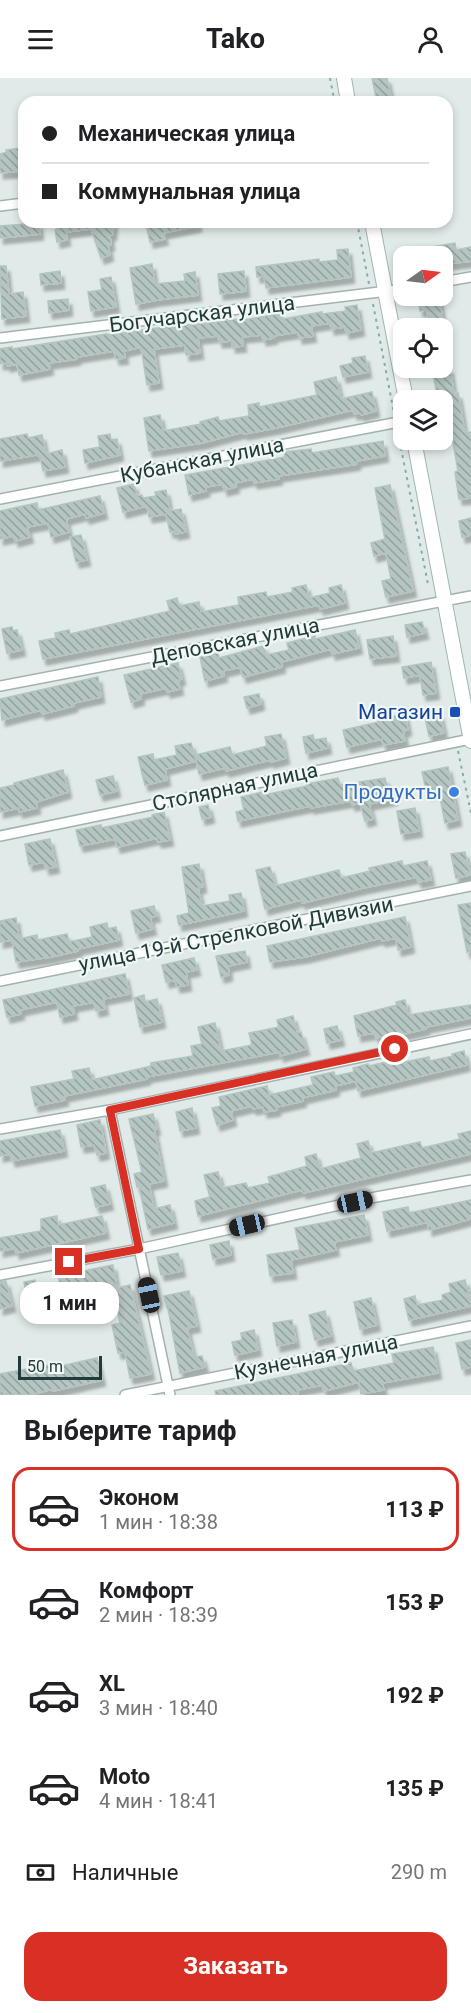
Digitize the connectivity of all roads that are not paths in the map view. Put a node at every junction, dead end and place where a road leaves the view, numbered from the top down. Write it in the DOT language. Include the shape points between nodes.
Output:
graph roads {
  1 [pos="344,78"];
  2 [pos="347,96"];
  3 [pos="18,204"];
  4 [pos="0,206"];
  5 [pos="373,228"];
  6 [pos="471,277"];
  7 [pos="453,280"];
  8 [pos="393,290"];
  9 [pos="386,291"];
  10 [pos="0,338"];
  11 [pos="404,390"];
  12 [pos="393,423"];
  13 [pos="415,450"];
  14 [pos="0,499"];
  15 [pos="471,596"];
  16 [pos="438,602"];
  17 [pos="0,686"];
  18 [pos="466,741"];
  19 [pos="0,836"];
  20 [pos="471,886"];
  21 [pos="0,981"];
  22 [pos="471,1034"];
  23 [pos="110,1110"];
  24 [pos="0,1129"];
  25 [pos="471,1180"];
  26 [pos="139,1249"];
  27 [pos="0,1275"];
  28 [pos="471,1326"];
  29 [pos="169,1391"];
  30 [pos="125,1395"];
  1 -- 2 [label="main road"];
  3 -- 4 [label="street"];
  5 -- 9 [label="main road"];
  6 -- 7 [label="street"];
  8 -- 9 [label="street, Богучарская улица"];
  9 -- 10 [label="street, Богучарская улица"];
  9 -- 11 [label="main road"];
  12 -- 14 [label="street, Кубанская улица"];
  13 -- 16 [label="main road"];
  15 -- 16 [label="street, Деповская улица"];
  16 -- 17 [label="street, Деповская улица"];
  16 -- 18 [label="main road"];
  18 -- 19 [label="street, Столярная улица"];
  20 -- 21 [label="street, улица 19-й Стрелковой Дивизии"];
  22 -- 23 [label="street"];
  23 -- 24 [label="street"];
  23 -- 26 [label="street"];
  25 -- 26 [label="street"];
  26 -- 27 [label="street"];
  26 -- 29 [label="street"];
  28 -- 29 [label="street, Кузнечная улица"];
  29 -- 30 [label="street, Кузнечная улица"];
}
